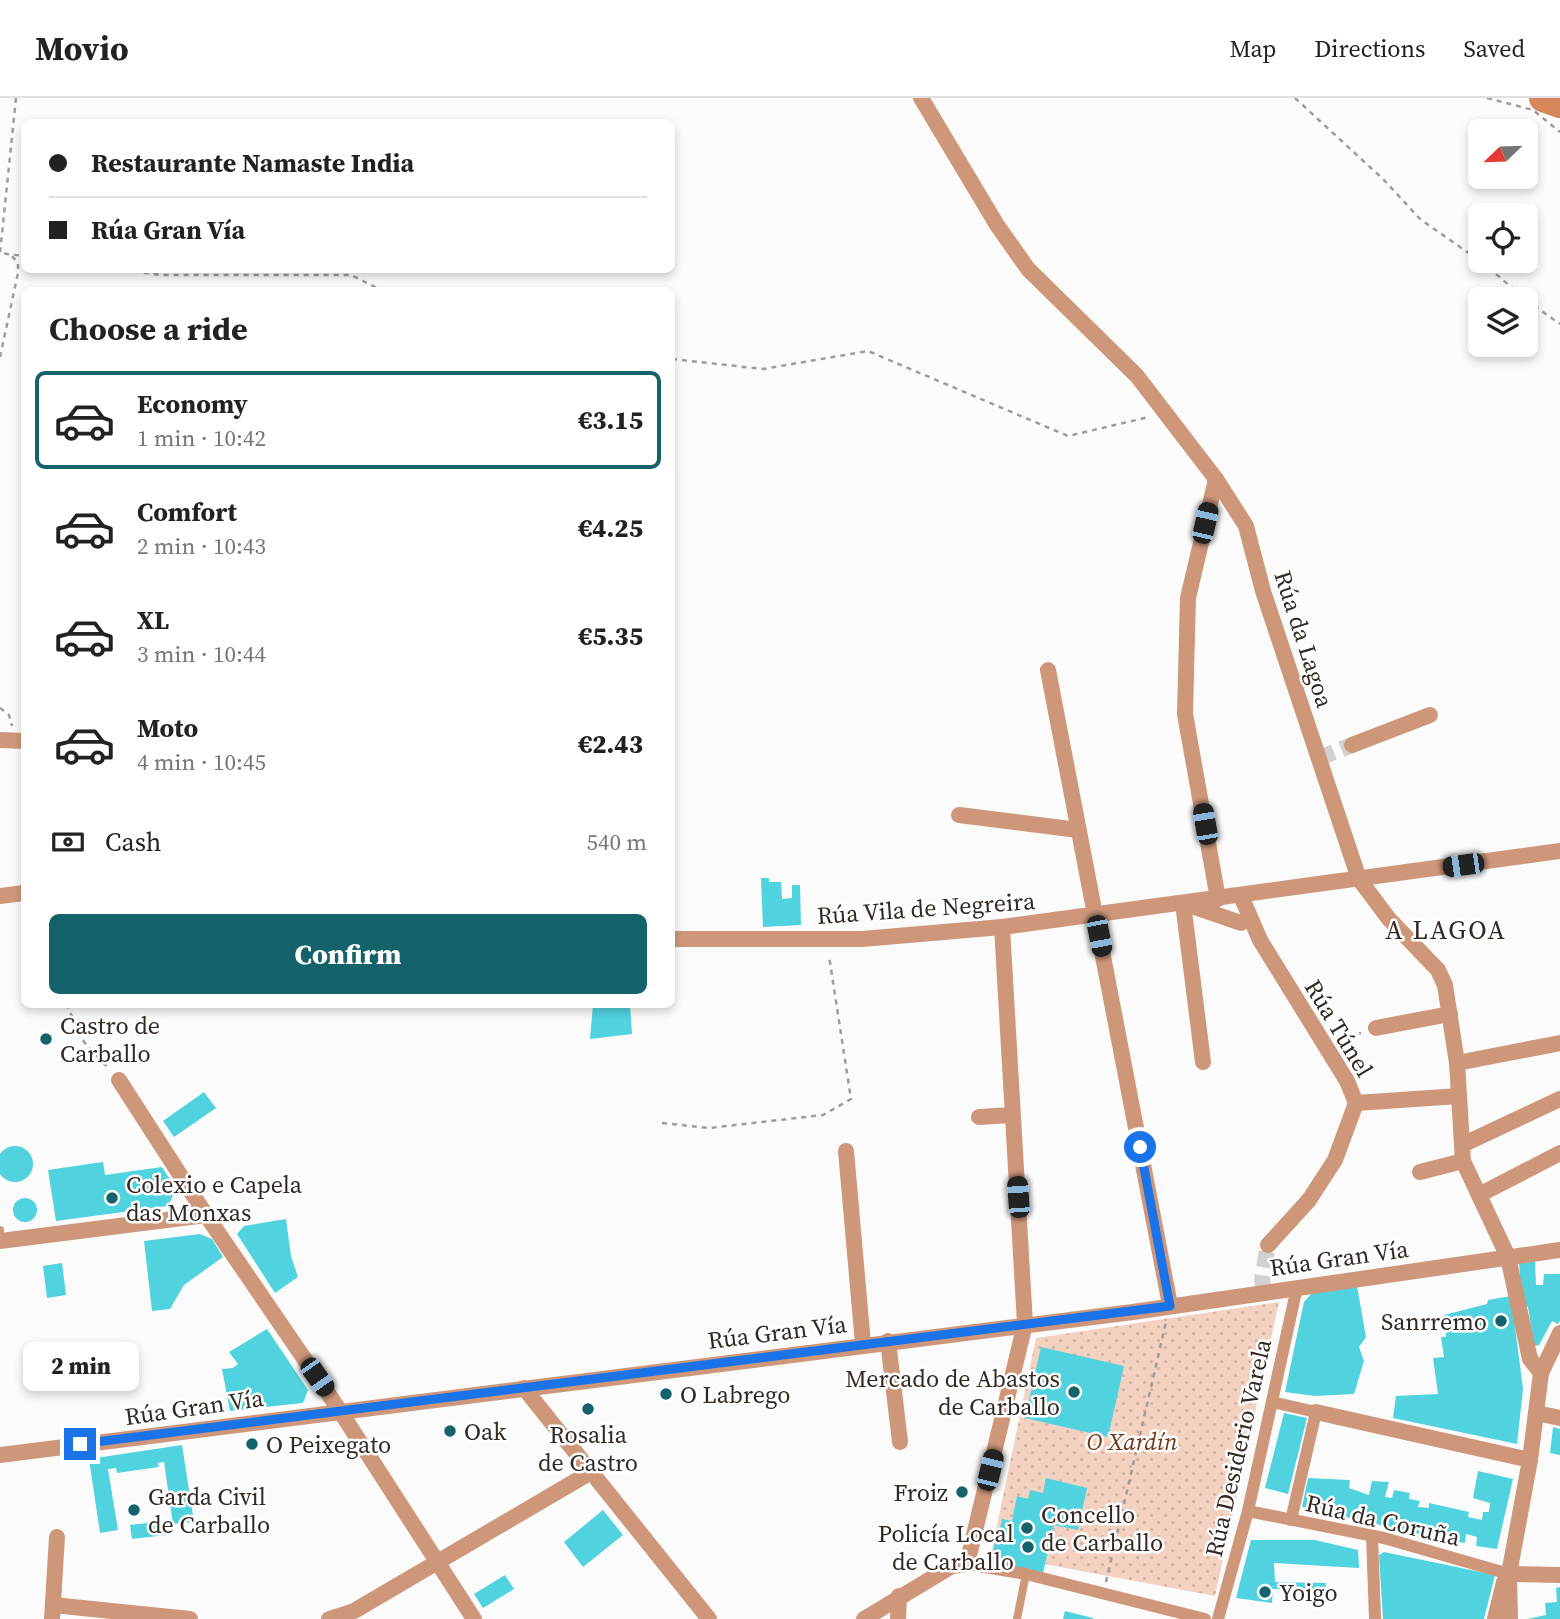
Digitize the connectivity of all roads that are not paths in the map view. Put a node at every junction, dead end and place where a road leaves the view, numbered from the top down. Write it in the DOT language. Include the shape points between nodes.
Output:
graph roads {
  1 [pos="921,98"];
  2 [pos="1216,479"];
  3 [pos="1048,670"];
  4 [pos="1430,715"];
  5 [pos="1352,745"];
  6 [pos="959,815"];
  7 [pos="1079,830"];
  8 [pos="1560,851"];
  9 [pos="1359,880"];
  10 [pos="21,892"];
  11 [pos="1269,892"];
  12 [pos="0,896"];
  13 [pos="1230,898"];
  14 [pos="1183,904"];
  15 [pos="1202,910"];
  16 [pos="1095,916"];
  17 [pos="1186,924"];
  18 [pos="1002,927"];
  19 [pos="1252,931"];
  20 [pos="675,939"];
  21 [pos="1450,1014"];
  22 [pos="1376,1028"];
  23 [pos="1560,1043"];
  24 [pos="1203,1062"];
  25 [pos="1457,1063"];
  26 [pos="119,1080"];
  27 [pos="1459,1096"];
  28 [pos="1560,1099"];
  29 [pos="1356,1103"];
  30 [pos="1012,1115"];
  31 [pos="979,1117"];
  32 [pos="846,1152"];
  33 [pos="1463,1153"];
  34 [pos="1560,1153"];
  35 [pos="1420,1172"];
  36 [pos="1479,1195"];
  37 [pos="206,1215"];
  38 [pos="0,1241"];
  39 [pos="1268,1245"];
  40 [pos="1560,1250"];
  41 [pos="1508,1257"];
  42 [pos="1297,1287"];
  43 [pos="1170,1306"];
  44 [pos="1025,1324"];
  45 [pos="1560,1333"];
  46 [pos="888,1341"];
  47 [pos="863,1344"];
  48 [pos="1541,1373"];
  49 [pos="524,1388"];
  50 [pos="1272,1402"];
  51 [pos="340,1411"];
  52 [pos="1316,1412"];
  53 [pos="1536,1413"];
  54 [pos="1560,1418"];
  55 [pos="900,1442"];
  56 [pos="0,1455"];
  57 [pos="1530,1460"];
  58 [pos="591,1472"];
  59 [pos="1248,1511"];
  60 [pos="1291,1520"];
  61 [pos="1371,1536"];
  62 [pos="57,1537"];
  63 [pos="437,1562"];
  64 [pos="967,1564"];
  65 [pos="1026,1574"];
  66 [pos="1509,1574"];
  67 [pos="1560,1575"];
  68 [pos="899,1596"];
  69 [pos="53,1612"];
  70 [pos="190,1619"];
  71 [pos="330,1619"];
  72 [pos="474,1619"];
  73 [pos="709,1619"];
  74 [pos="864,1619"];
  75 [pos="898,1619"];
  76 [pos="1017,1619"];
  77 [pos="1205,1619"];
  78 [pos="1218,1619"];
  79 [pos="1375,1619"];
  80 [pos="1495,1619"];
  81 [pos="1510,1619"];
  1 -- 2 [label="street, Rúa da Lagoa" via="1028,269 1137,376"];
  2 -- 9 [label="street, Rúa da Lagoa" via="1246,526 1263,591"];
  2 -- 13 [label="street, Rúa Túnel" via="1188,598 1185,714"];
  3 -- 7 [label="street"];
  4 -- 5 [label="street"];
  6 -- 7 [label="street"];
  7 -- 16 [label="street"];
  8 -- 9 [label="street, Rúa Vila de Negreira"];
  9 -- 11 [label="street, Rúa Vila de Negreira"];
  9 -- 21 [label="street, Rúa da Lagoa" via="1438,970"];
  10 -- 12 [label="street"];
  11 -- 13 [label="street, Rúa Vila de Negreira"];
  11 -- 19 [label="street"];
  13 -- 14 [label="street, Rúa Vila de Negreira"];
  13 -- 19 [label="street, Rúa Túnel"];
  14 -- 15 [label="street, Rúa Vila de Negreira"];
  14 -- 16 [label="street, Rúa Vila de Negreira"];
  14 -- 17 [label="street"];
  15 -- 17 [label="street"];
  15 -- 19 [label="street, Rúa Vila de Negreira"];
  16 -- 18 [label="street, Rúa Vila de Negreira"];
  16 -- 43 [label="street"];
  17 -- 24 [label="street"];
  18 -- 20 [label="street, Rúa Vila de Negreira" via="827,940"];
  18 -- 30 [label="street"];
  19 -- 29 [label="street, Rúa Túnel"];
  21 -- 22 [label="street"];
  21 -- 25 [label="street, Rúa da Lagoa"];
  23 -- 25 [label="street"];
  25 -- 27 [label="street, Rúa da Lagoa"];
  26 -- 37 [label="street"];
  27 -- 29 [label="street"];
  27 -- 33 [label="street, Rúa da Lagoa"];
  28 -- 33 [label="street"];
  29 -- 39 [label="street, Rúa Túnel" via="1335,1160 1309,1200"];
  30 -- 31 [label="street"];
  30 -- 44 [label="street"];
  32 -- 47 [label="street"];
  33 -- 35 [label="street"];
  33 -- 36 [label="street, Rúa da Lagoa"];
  34 -- 36 [label="street"];
  36 -- 41 [label="street, Rúa da Lagoa"];
  37 -- 38 [label="street"];
  37 -- 51 [label="street"];
  40 -- 41 [label="street, Rúa Gran Vía"];
  41 -- 42 [label="street, Rúa Gran Vía"];
  41 -- 48 [label="street, Rúa da Lagoa" via="1530,1359"];
  42 -- 43 [label="street, Rúa Gran Vía"];
  42 -- 50 [label="street, Rúa Desiderio Varela"];
  43 -- 44 [label="street, Rúa Gran Vía"];
  44 -- 46 [label="street, Rúa Gran Vía"];
  44 -- 64 [label="street"];
  45 -- 48 [label="street"];
  46 -- 47 [label="street, Rúa Gran Vía"];
  46 -- 55 [label="street"];
  47 -- 49 [label="street, Rúa Gran Vía"];
  48 -- 53 [label="street"];
  49 -- 51 [label="street, Rúa Gran Vía"];
  49 -- 58 [label="street"];
  50 -- 52 [label="street"];
  50 -- 59 [label="street, Rúa Desiderio Varela"];
  51 -- 56 [label="street, Rúa Gran Vía"];
  51 -- 63 [label="street"];
  52 -- 57 [label="street"];
  52 -- 60 [label="street"];
  53 -- 54 [label="street"];
  53 -- 57 [label="street"];
  57 -- 66 [label="street"];
  58 -- 63 [label="street"];
  58 -- 73 [label="street"];
  59 -- 60 [label="street, Rúa da Coruña"];
  59 -- 78 [label="street, Rúa Desiderio Varela"];
  60 -- 61 [label="street, Rúa da Coruña"];
  61 -- 66 [label="street, Rúa da Coruña"];
  61 -- 79 [label="street"];
  62 -- 69 [label="street"];
  63 -- 71 [label="street" via="354,1611"];
  63 -- 72 [label="street"];
  64 -- 65 [label="street"];
  64 -- 68 [label="street" via="952,1566"];
  65 -- 76 [label="lane"];
  65 -- 77 [label="street"];
  66 -- 67 [label="street"];
  66 -- 80 [label="street" via="1500,1589"];
  66 -- 81 [label="street"];
  68 -- 74 [label="street"];
  68 -- 75 [label="street"];
  69 -- 70 [label="street"];
}
